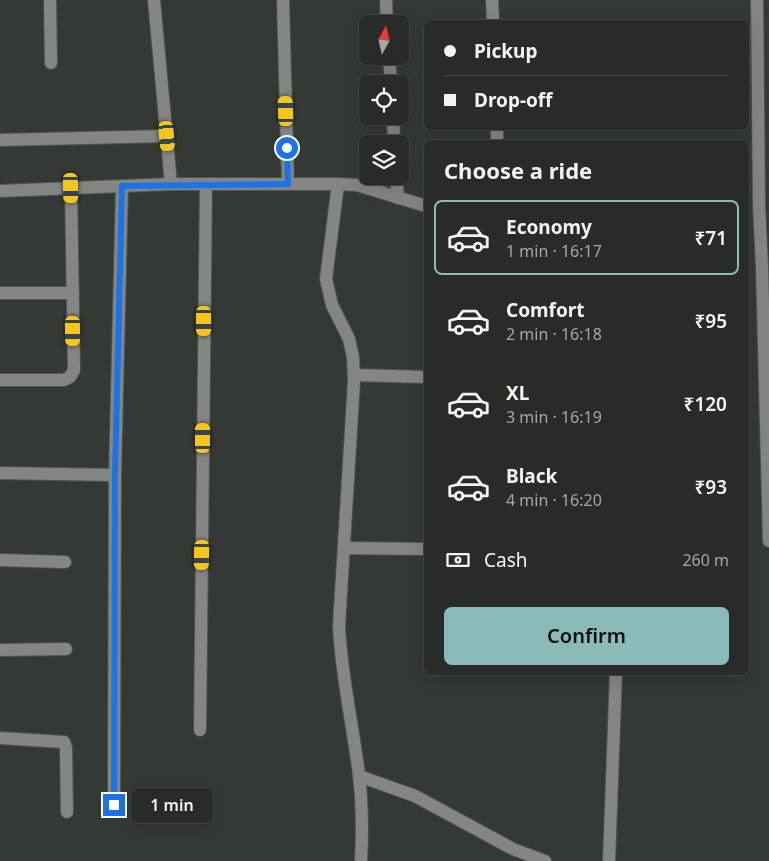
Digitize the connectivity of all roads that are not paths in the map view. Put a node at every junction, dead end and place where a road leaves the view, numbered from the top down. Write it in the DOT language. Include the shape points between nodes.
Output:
graph roads {
  1 [pos="50,0"];
  2 [pos="154,0"];
  3 [pos="282,0"];
  4 [pos="386,0"];
  5 [pos="492,0"];
  6 [pos="758,0"];
  7 [pos="387,15"];
  8 [pos="493,20"];
  9 [pos="51,62"];
  10 [pos="167,136"];
  11 [pos="0,140"];
  12 [pos="171,184"];
  13 [pos="206,184"];
  14 [pos="288,184"];
  15 [pos="338,184"];
  16 [pos="397,185"];
  17 [pos="122,186"];
  18 [pos="71,188"];
  19 [pos="0,191"];
  20 [pos="398,198"];
  21 [pos="424,205"];
  22 [pos="752,206"];
  23 [pos="0,293"];
  24 [pos="73,293"];
  25 [pos="354,375"];
  26 [pos="424,377"];
  27 [pos="0,380"];
  28 [pos="0,473"];
  29 [pos="115,475"];
  30 [pos="769,541"];
  31 [pos="344,548"];
  32 [pos="424,549"];
  33 [pos="0,560"];
  34 [pos="65,562"];
  35 [pos="66,649"];
  36 [pos="0,650"];
  37 [pos="616,675"];
  38 [pos="200,730"];
  39 [pos="0,738"];
  40 [pos="358,776"];
  41 [pos="114,805"];
  42 [pos="67,812"];
  43 [pos="361,861"];
  44 [pos="545,861"];
  45 [pos="609,861"];
  1 -- 9 [label="street"];
  2 -- 10 [label="street"];
  3 -- 14 [label="street"];
  4 -- 7 [label="street"];
  5 -- 8 [label="street"];
  6 -- 22 [label="street"];
  10 -- 11 [label="street"];
  10 -- 12 [label="street"];
  12 -- 13 [label="street"];
  12 -- 17 [label="street"];
  13 -- 14 [label="street"];
  13 -- 38 [label="street"];
  14 -- 15 [label="street"];
  15 -- 20 [label="street" via="357,185"];
  15 -- 25 [label="street" via="326,279 332,305 349,339"];
  16 -- 20 [label="street"];
  17 -- 18 [label="street"];
  17 -- 29 [label="street"];
  18 -- 19 [label="street"];
  18 -- 24 [label="street"];
  20 -- 21 [label="street"];
  22 -- 30 [label="street" via="762,267"];
  23 -- 24 [label="street"];
  24 -- 27 [label="street" via="74,370 70,377 64,380"];
  25 -- 26 [label="street"];
  25 -- 31 [label="street"];
  28 -- 29 [label="street"];
  29 -- 41 [label="street"];
  31 -- 32 [label="street"];
  31 -- 40 [label="street" via="340,660"];
  33 -- 34 [label="street"];
  35 -- 36 [label="street"];
  37 -- 45 [label="street"];
  39 -- 42 [label="street" via="64,742"];
  40 -- 43 [label="street"];
  40 -- 44 [label="street" via="415,796 513,849"];
}
